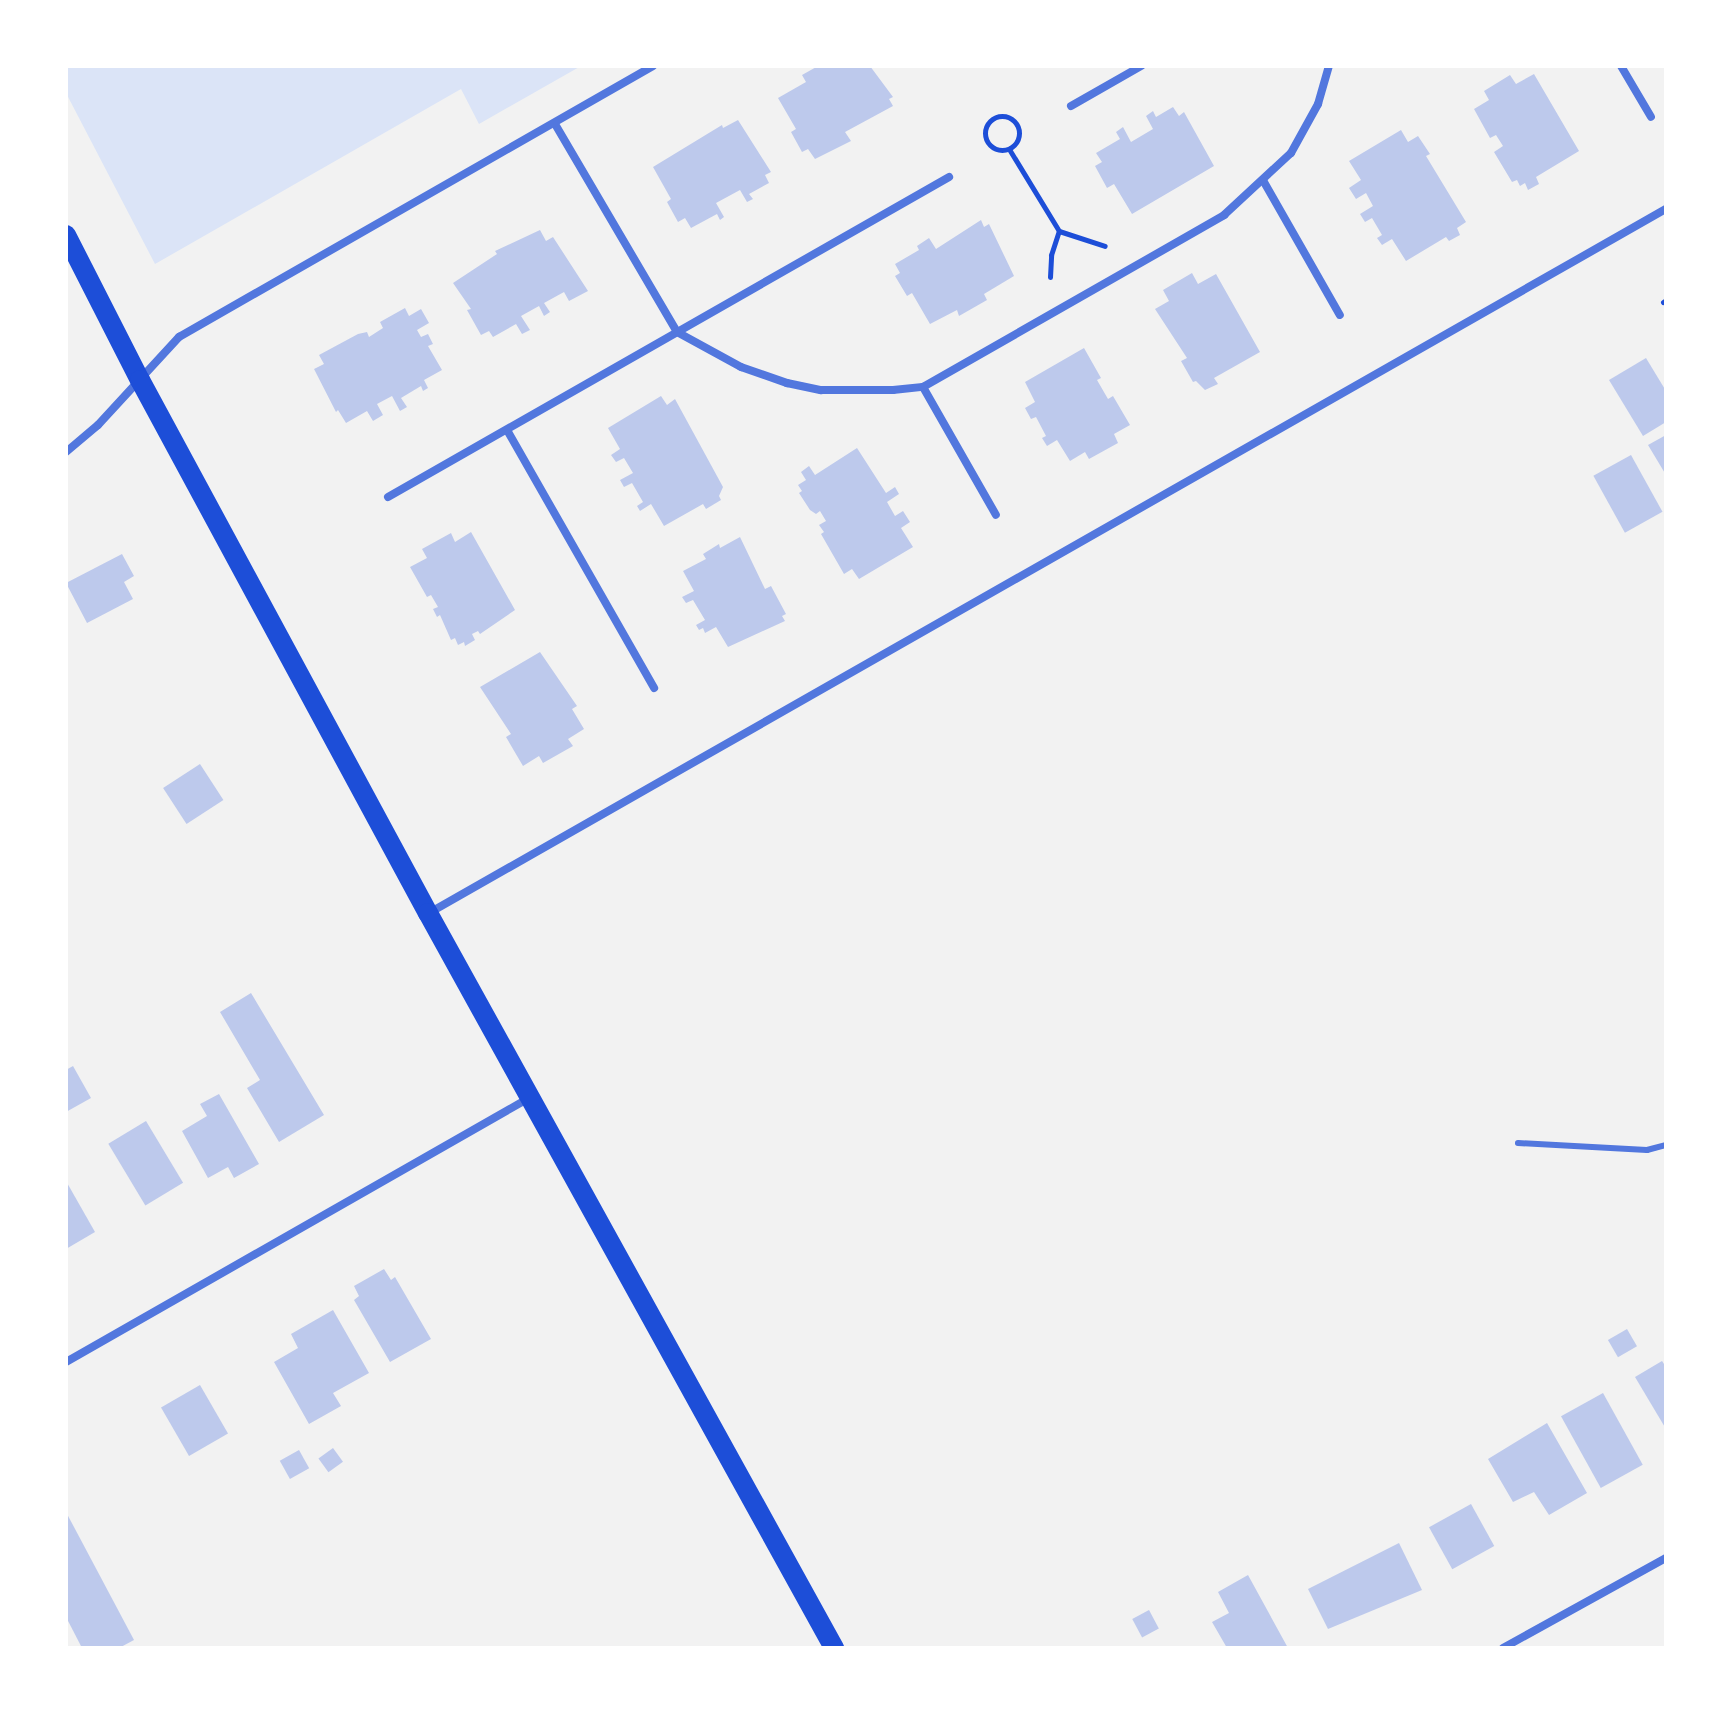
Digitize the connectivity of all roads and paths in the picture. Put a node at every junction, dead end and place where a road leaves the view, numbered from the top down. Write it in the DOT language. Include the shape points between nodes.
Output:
graph roads {
  1 [pos="653,66"];
  2 [pos="1141,66"];
  3 [pos="1329,66"];
  4 [pos="1621,66"];
  5 [pos="1071,106"];
  6 [pos="1651,117"];
  7 [pos="555,124"];
  8 [pos="1009,149"];
  9 [pos="949,177"];
  10 [pos="1264,182"];
  11 [pos="1666,209"];
  12 [pos="1059,231"];
  13 [pos="66,235"];
  14 [pos="1105,246"];
  15 [pos="1050,277"];
  16 [pos="1340,315"];
  17 [pos="677,332"];
  18 [pos="140,380"];
  19 [pos="923,387"];
  20 [pos="507,430"];
  21 [pos="66,452"];
  22 [pos="388,497"];
  23 [pos="996,515"];
  24 [pos="654,688"];
  25 [pos="428,913"];
  26 [pos="530,1097"];
  27 [pos="1518,1143"];
  28 [pos="1666,1145"];
  29 [pos="66,1362"];
  30 [pos="1666,1558"];
  31 [pos="834,1648"];
  32 [pos="1503,1648"];
  1 -- 7 [label="street"];
  2 -- 5 [label="street"];
  3 -- 10 [label="street" via="1318,104 1291,153"];
  4 -- 6 [label="street"];
  7 -- 17 [label="street"];
  7 -- 18 [label="street" via="179,337"];
  8 -- 8 [label="path" via="1019,131 1010,118 999,116 986,127 985,139 993,148"];
  8 -- 12 [label="path"];
  9 -- 17 [label="street"];
  10 -- 16 [label="street"];
  10 -- 19 [label="street" via="1224,215"];
  11 -- 25 [label="street"];
  12 -- 14 [label="path"];
  12 -- 15 [label="path"];
  13 -- 18 [label="main road"];
  17 -- 19 [label="street" via="741,367 787,383 859,391"];
  17 -- 20 [label="street"];
  18 -- 21 [label="street"];
  18 -- 25 [label="main road"];
  19 -- 23 [label="street"];
  20 -- 22 [label="street"];
  20 -- 24 [label="street"];
  25 -- 26 [label="main road"];
  26 -- 29 [label="street"];
  26 -- 31 [label="main road"];
  27 -- 28 [label="lane" via="1647,1150"];
  30 -- 32 [label="street"];
}
